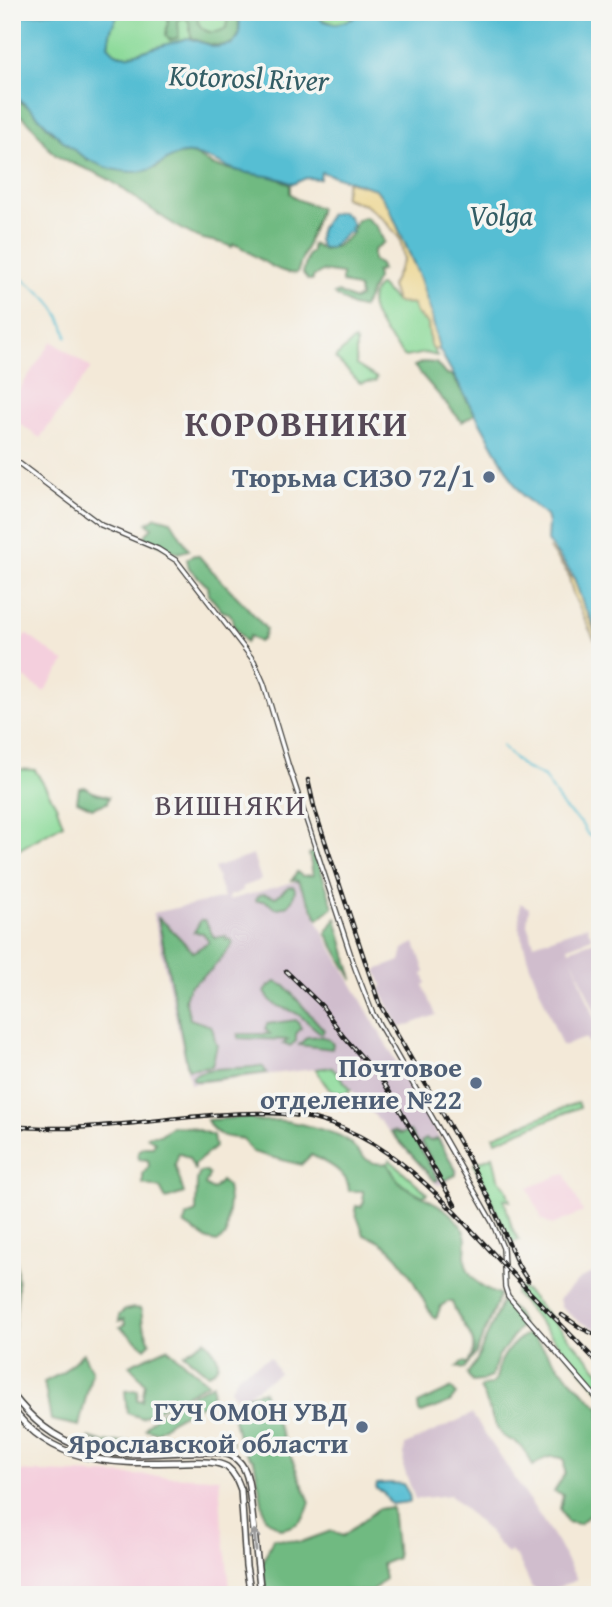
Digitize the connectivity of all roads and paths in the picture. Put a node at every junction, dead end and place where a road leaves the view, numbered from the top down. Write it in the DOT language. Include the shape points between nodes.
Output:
graph roads {
  1 [pos="12,458"];
  2 [pos="12,1175"];
  3 [pos="12,1202"];
  4 [pos="12,1394"];
  5 [pos="600,1402"];
  6 [pos="12,1408"];
  7 [pos="251,1595"];
  8 [pos="261,1595"];
  1 -- 5 [label="street" via="109,529 177,561 256,664 372,1012 502,1245 508,1296"];
  2 -- 3 [label="main road"];
  8 -- 4 [label="main road, one-way" via="249,1486 238,1460 219,1453 87,1449 51,1433"];
  6 -- 7 [label="main road" via="41,1437 89,1459 206,1462 227,1468 241,1490"];
}
